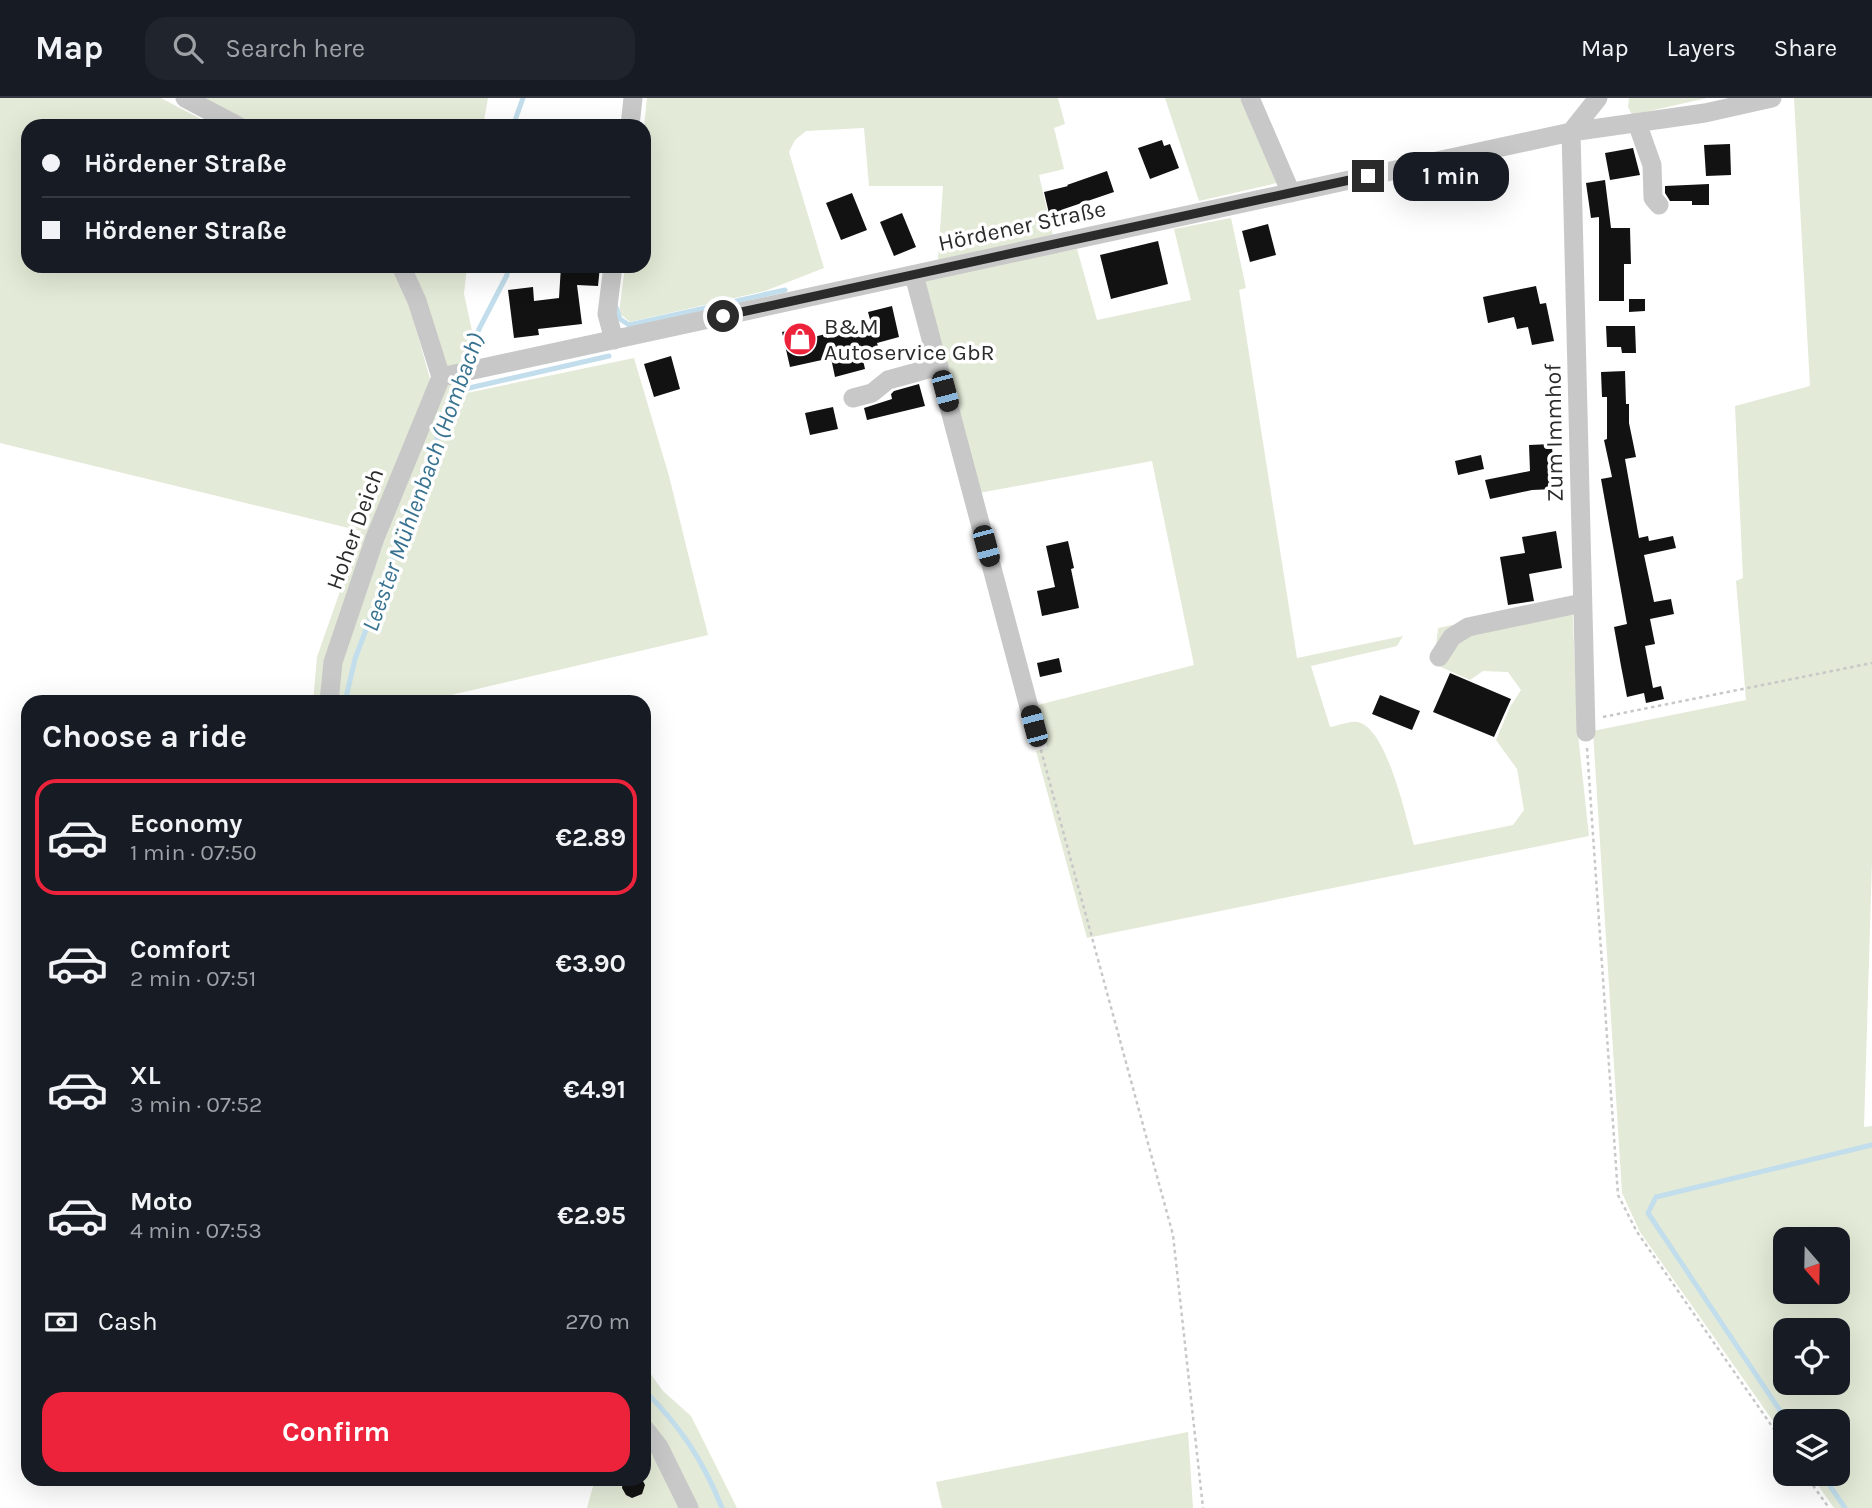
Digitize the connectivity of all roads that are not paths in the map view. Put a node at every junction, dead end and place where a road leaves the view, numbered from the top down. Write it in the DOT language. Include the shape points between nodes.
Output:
graph roads {
  1 [pos="185,98"];
  2 [pos="633,98"];
  3 [pos="1250,98"];
  4 [pos="1598,98"];
  5 [pos="1772,98"];
  6 [pos="226,119"];
  7 [pos="631,119"];
  8 [pos="1637,123"];
  9 [pos="1571,132"];
  10 [pos="1292,193"];
  11 [pos="1659,205"];
  12 [pos="404,273"];
  13 [pos="612,273"];
  14 [pos="914,275"];
  15 [pos="614,340"];
  16 [pos="939,366"];
  17 [pos="456,374"];
  18 [pos="853,398"];
  19 [pos="1582,603"];
  20 [pos="1439,657"];
  21 [pos="330,695"];
  22 [pos="1034,726"];
  23 [pos="1586,726"];
  24 [pos="651,1437"];
  25 [pos="689,1508"];
  1 -- 6 [label="street"];
  2 -- 7 [label="street"];
  3 -- 10 [label="street"];
  4 -- 9 [label="street"];
  5 -- 8 [label="street, Hördener Straße"];
  8 -- 9 [label="street, Hördener Straße"];
  8 -- 11 [label="street" via="1652,164 1653,198"];
  9 -- 10 [label="street, Hördener Straße"];
  9 -- 19 [label="street, Zum Immhof"];
  10 -- 14 [label="street, Hördener Straße"];
  12 -- 17 [label="street"];
  13 -- 15 [label="street" via="607,314"];
  14 -- 15 [label="street, Hördener Straße"];
  14 -- 16 [label="street"];
  15 -- 17 [label="street, Hördener Straße"];
  16 -- 18 [label="street" via="888,380 872,393"];
  16 -- 22 [label="street"];
  17 -- 21 [label="street, Hoher Deich" via="375,538 333,662"];
  19 -- 20 [label="street" via="1468,627 1452,637"];
  19 -- 23 [label="street, Zum Immhof"];
  24 -- 25 [label="street"];
}
